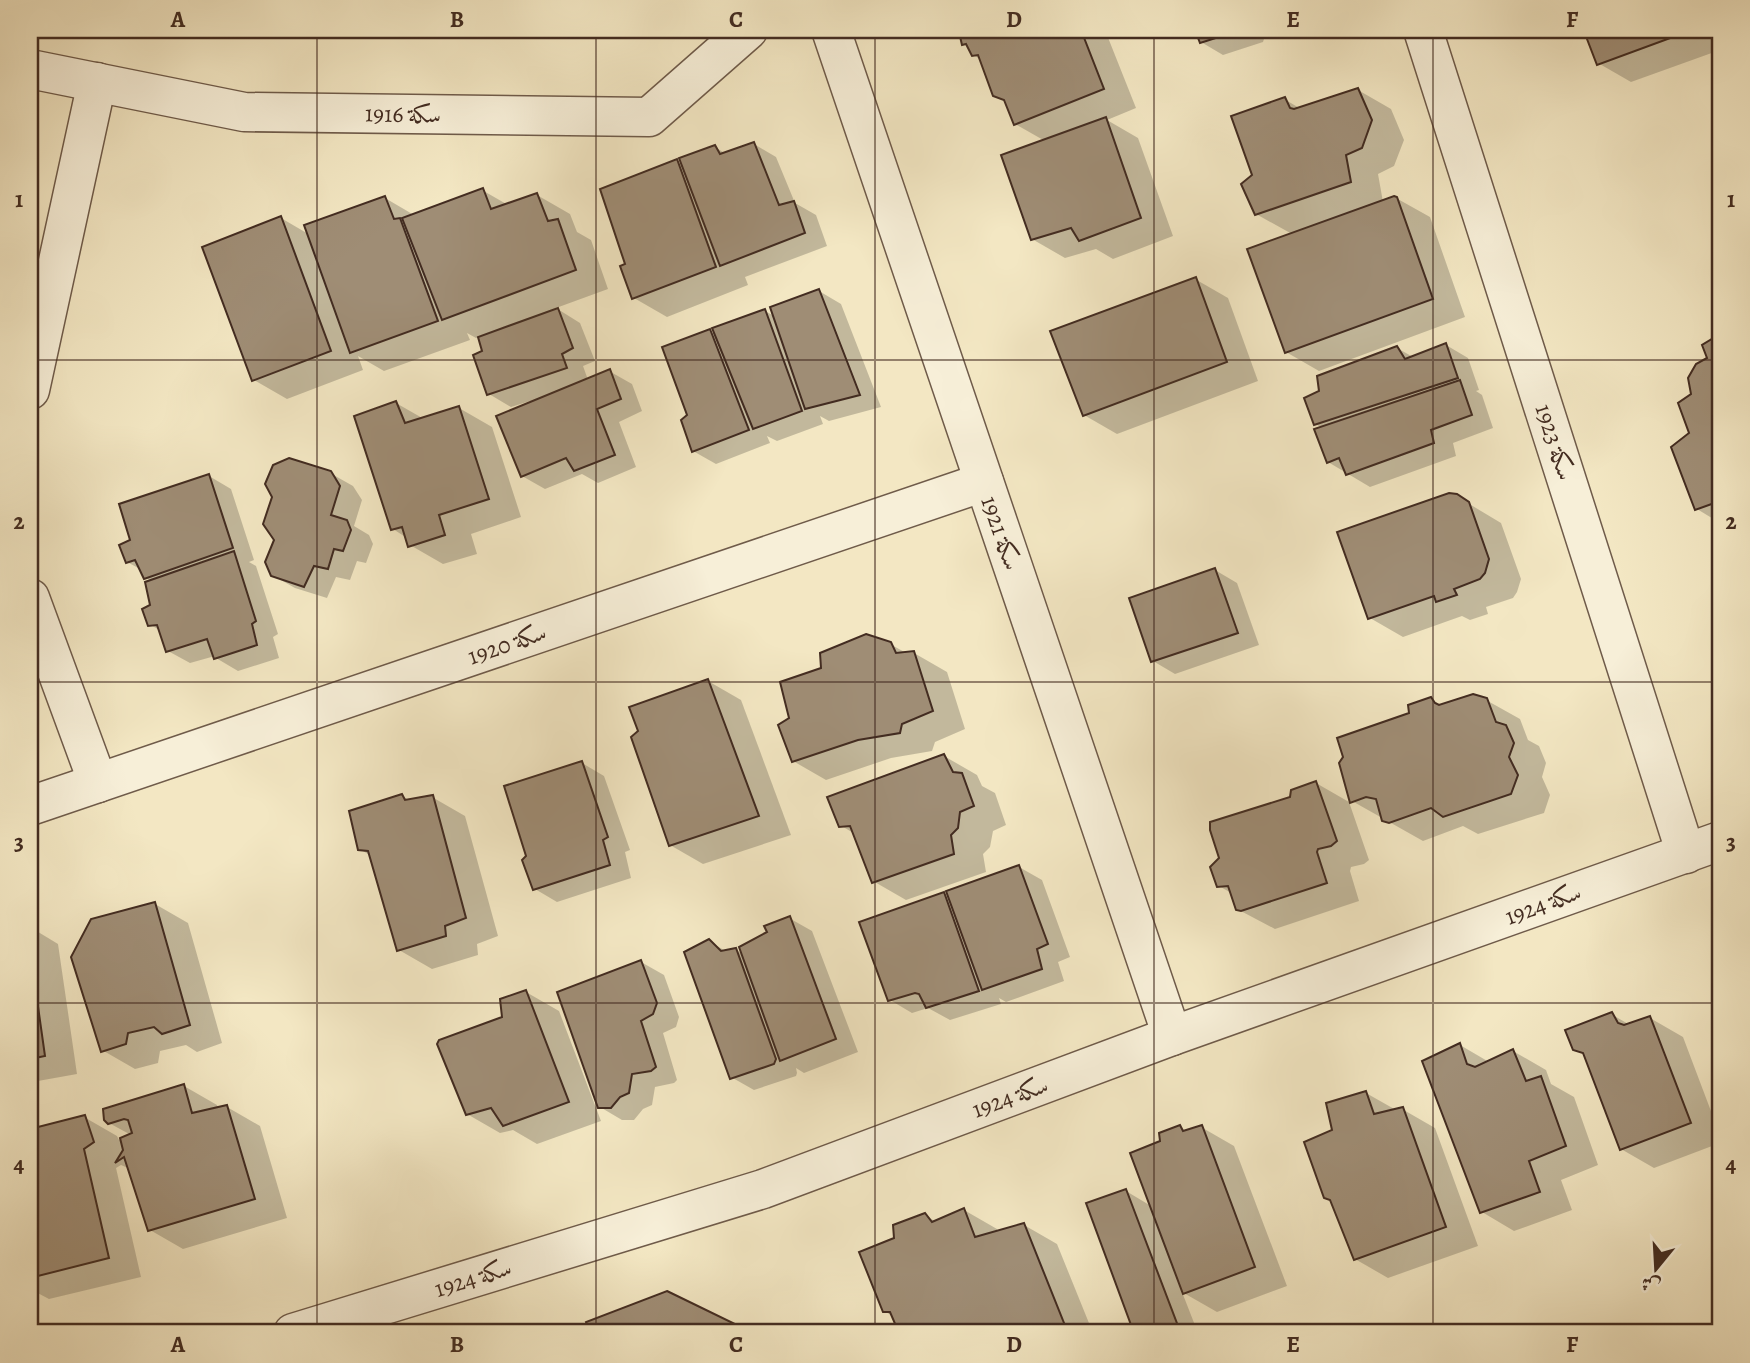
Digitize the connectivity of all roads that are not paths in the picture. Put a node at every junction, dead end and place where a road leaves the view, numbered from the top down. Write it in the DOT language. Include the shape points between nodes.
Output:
graph roads {
  1 [pos="748,30"];
  2 [pos="831,30"];
  3 [pos="1423,30"];
  4 [pos="30,69"];
  5 [pos="97,82"];
  6 [pos="30,390"];
  7 [pos="984,482"];
  8 [pos="30,598"];
  9 [pos="98,783"];
  10 [pos="30,806"];
  11 [pos="1703,847"];
  12 [pos="1172,1036"];
  13 [pos="293,1333"];
  1 -- 5 [label="street, سكة 1916" via="649,117 244,112"];
  2 -- 7 [label="street, سكة 1921"];
  3 -- 11 [label="street, سكة 1923"];
  4 -- 5 [label="street, سكة 1916"];
  5 -- 6 [label="street"];
  7 -- 9 [label="street, سكة 1920"];
  7 -- 12 [label="street, سكة 1921"];
  8 -- 9 [label="street"];
  9 -- 10 [label="street, سكة 1920"];
  11 -- 12 [label="street, سكة 1924"];
  12 -- 13 [label="street, سكة 1924" via="763,1189"];
}
